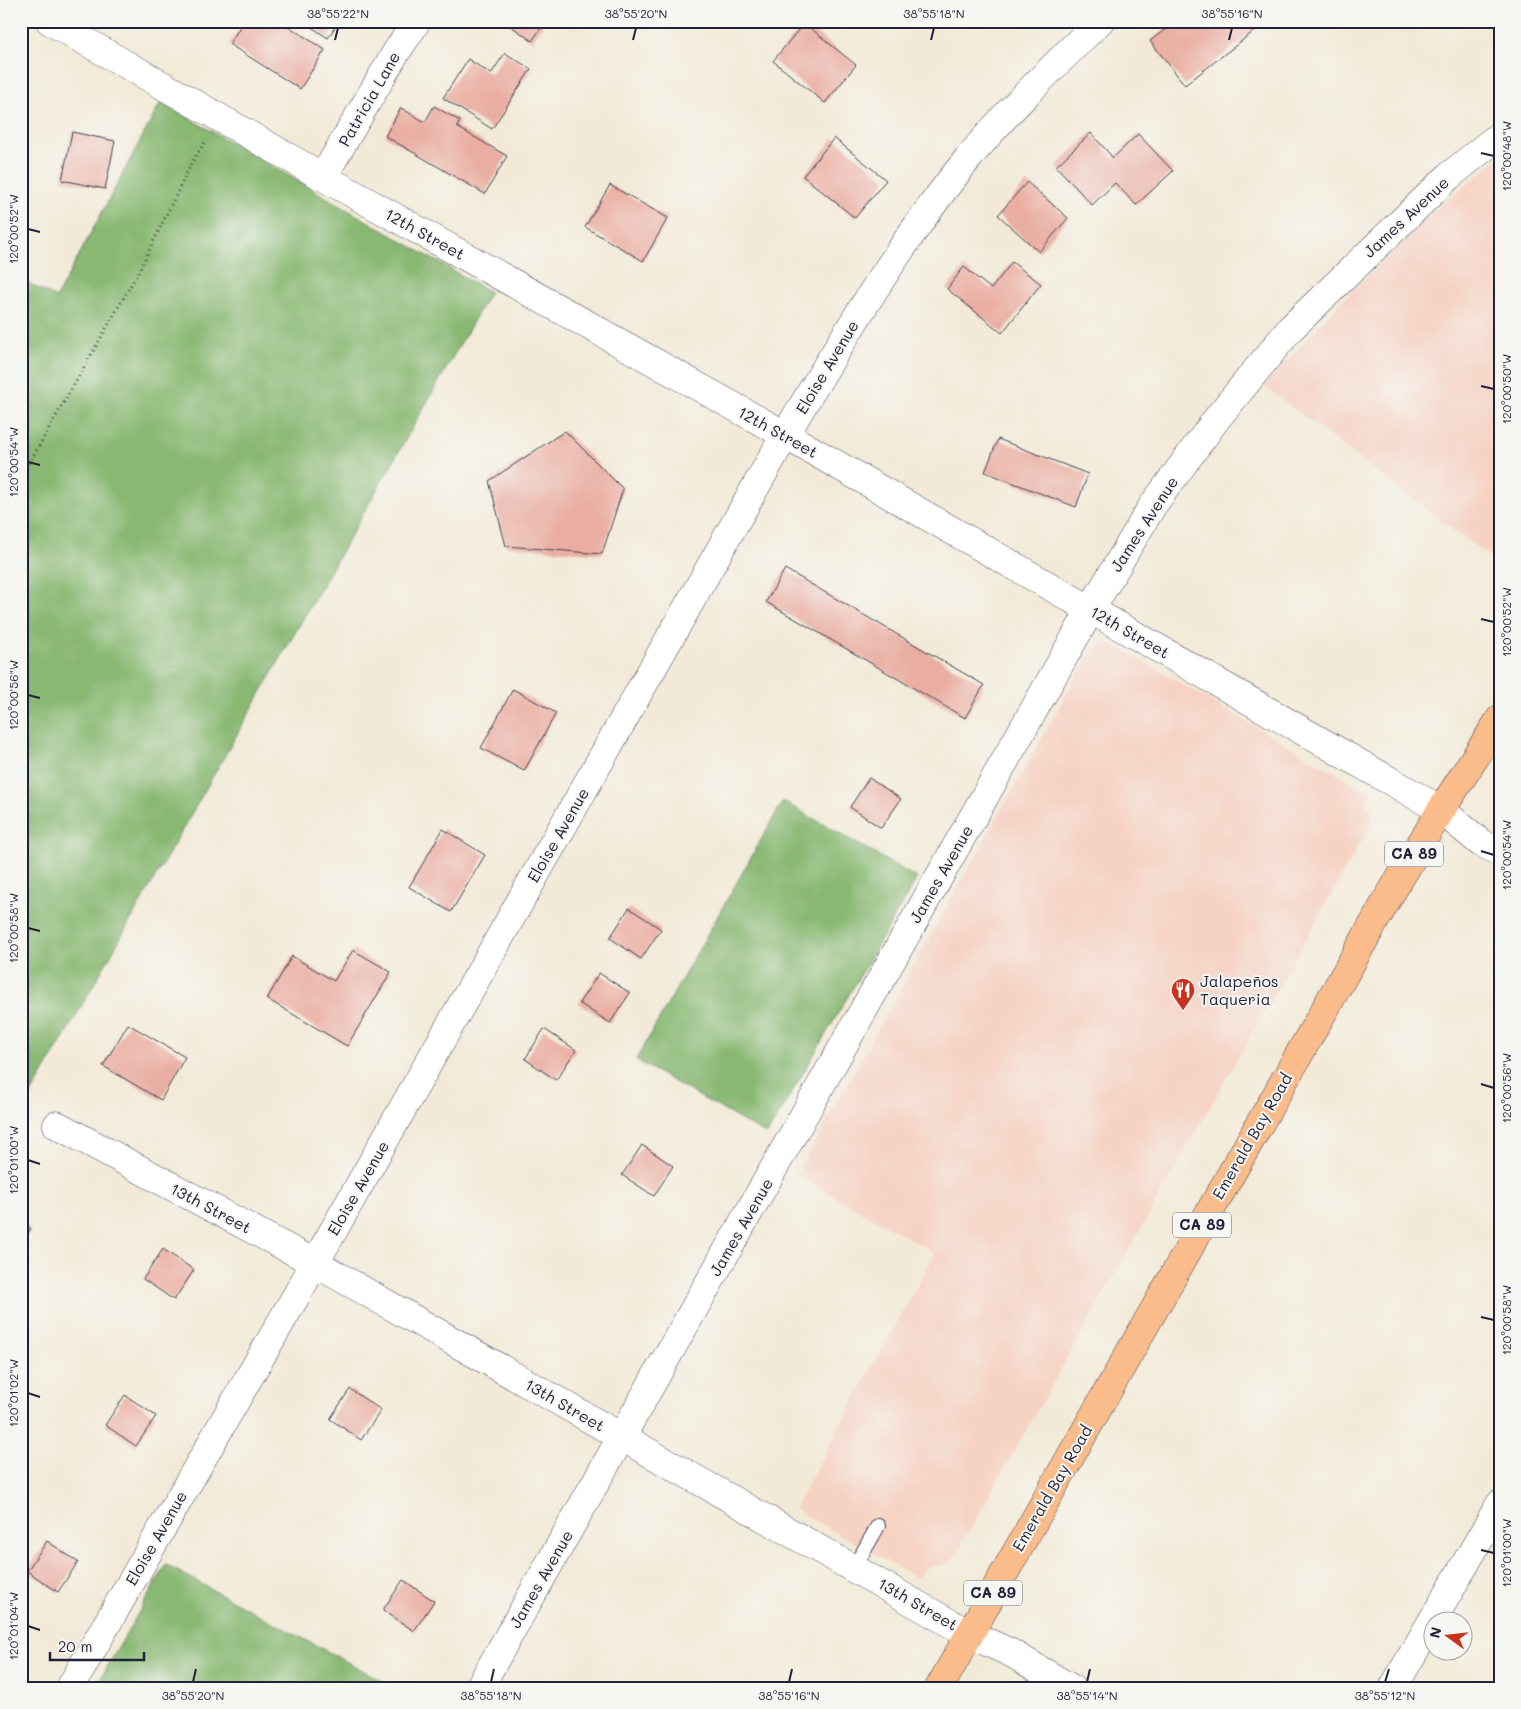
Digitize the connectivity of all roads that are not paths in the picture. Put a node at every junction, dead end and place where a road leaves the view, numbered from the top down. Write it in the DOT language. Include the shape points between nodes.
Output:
graph roads {
  1 [pos="50,21"];
  2 [pos="417,21"];
  3 [pos="1100,21"];
  4 [pos="1500,135"];
  5 [pos="324,177"];
  6 [pos="785,435"];
  7 [pos="1091,609"];
  8 [pos="1500,719"];
  9 [pos="1441,810"];
  10 [pos="1500,852"];
  11 [pos="57,1125"];
  12 [pos="315,1263"];
  13 [pos="621,1438"];
  14 [pos="1500,1504"];
  15 [pos="878,1526"];
  16 [pos="854,1568"];
  17 [pos="969,1634"];
  18 [pos="70,1688"];
  19 [pos="479,1688"];
  20 [pos="939,1688"];
  21 [pos="1071,1688"];
  22 [pos="1393,1688"];
  1 -- 5 [label="street, 12th Street"];
  2 -- 5 [label="street, Patricia Lane"];
  3 -- 6 [label="street, Eloise Avenue" via="1035,85 967,160 896,255"];
  4 -- 7 [label="street, James Avenue" via="1449,176 1291,328 1218,417 1153,505"];
  5 -- 6 [label="street, 12th Street"];
  6 -- 7 [label="street, 12th Street"];
  6 -- 12 [label="street, Eloise Avenue"];
  7 -- 9 [label="street, 12th Street"];
  7 -- 13 [label="street, James Avenue"];
  8 -- 9 [label="main road, Emerald Bay Road / CA 89"];
  9 -- 10 [label="street, 12th Street" via="1481,843"];
  9 -- 17 [label="main road, Emerald Bay Road / CA 89"];
  11 -- 12 [label="street, 13th Street"];
  12 -- 13 [label="street, 13th Street"];
  12 -- 18 [label="street, Eloise Avenue"];
  13 -- 16 [label="street, 13th Street"];
  13 -- 19 [label="street, James Avenue"];
  14 -- 22 [label="street"];
  15 -- 16 [label="lane"];
  16 -- 17 [label="street, 13th Street"];
  17 -- 20 [label="main road, Emerald Bay Road / CA 89"];
  17 -- 21 [label="street, 13th Street" via="1011,1653"];
}
